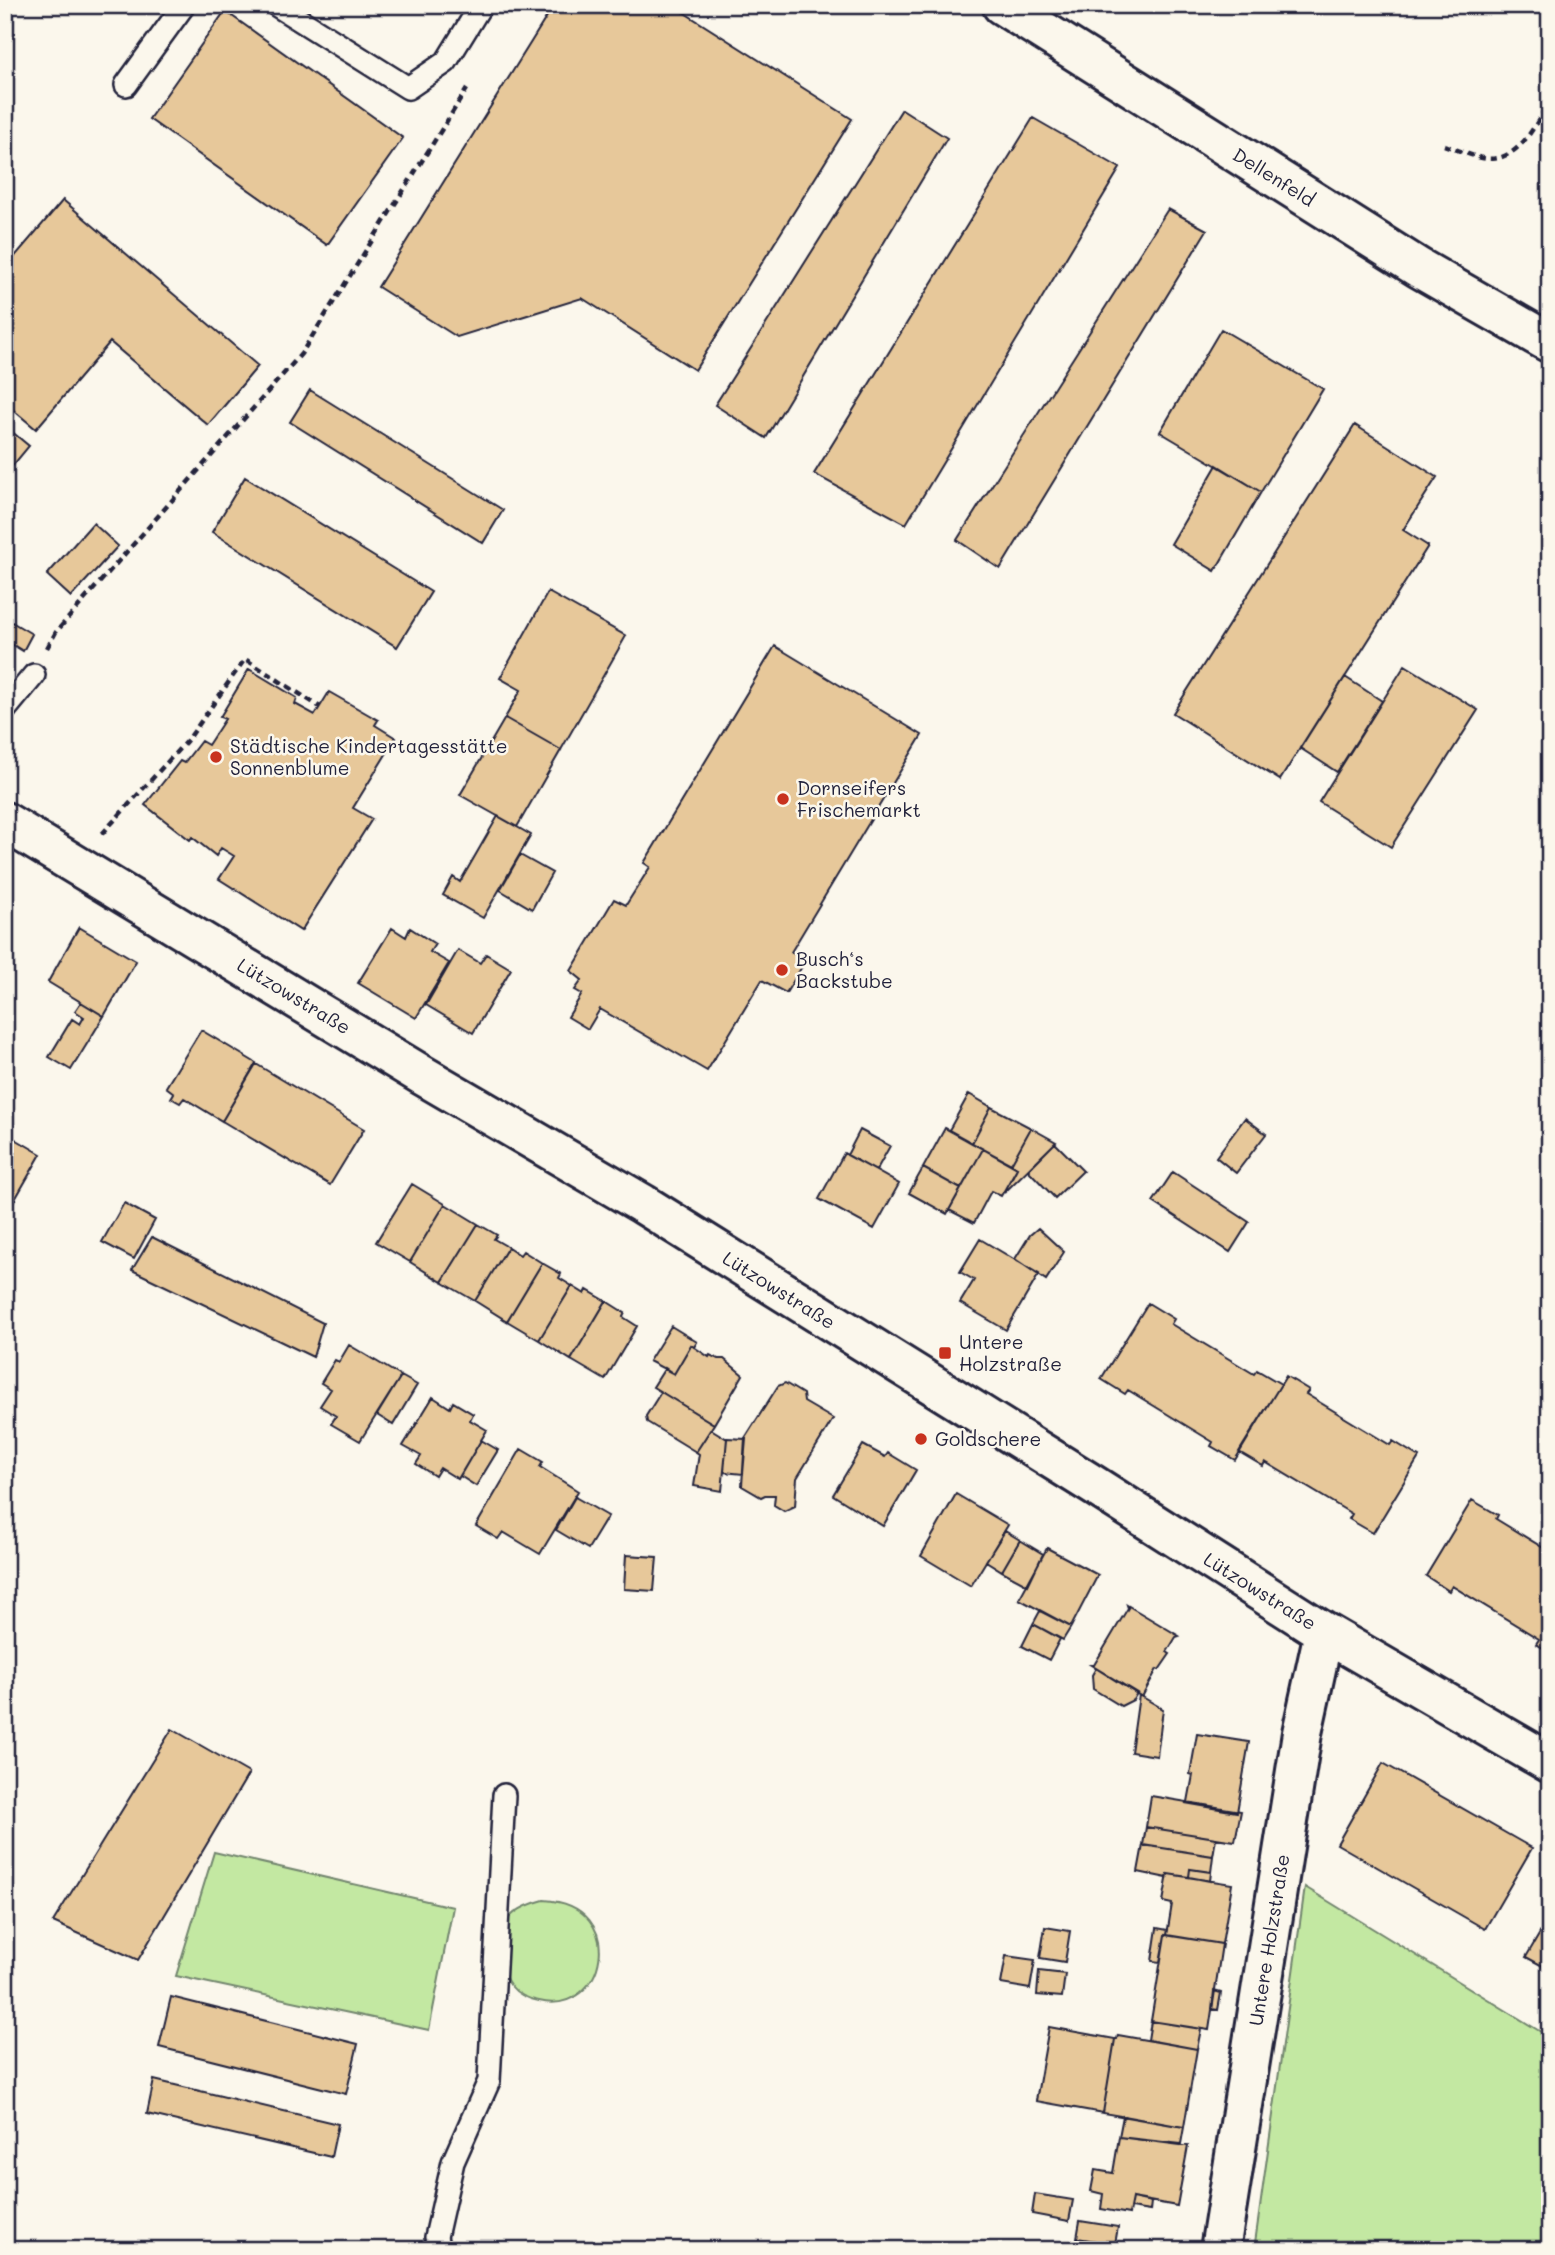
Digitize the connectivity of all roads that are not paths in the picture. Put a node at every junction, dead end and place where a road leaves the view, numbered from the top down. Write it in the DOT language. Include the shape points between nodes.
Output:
graph roads {
  1 [pos="184,5"];
  2 [pos="276,5"];
  3 [pos="481,5"];
  4 [pos="1002,5"];
  5 [pos="126,85"];
  6 [pos="1550,343"];
  7 [pos="34,675"];
  8 [pos="5,710"];
  9 [pos="5,822"];
  10 [pos="1324,1632"];
  11 [pos="1550,1763"];
  12 [pos="504,1795"];
  13 [pos="439,2250"];
  14 [pos="1220,2250"];
  1 -- 5 [label="lane"];
  2 -- 3 [label="lane" via="408,88 446,62"];
  4 -- 6 [label="street, Dellenfeld" via="1419,268"];
  7 -- 8 [label="lane"];
  9 -- 10 [label="street, Lützowstraße" via="643,1204"];
  10 -- 11 [label="street, Lützowstraße"];
  10 -- 14 [label="street, Untere Holzstraße" via="1300,1747"];
  12 -- 13 [label="lane" via="489,2081 453,2162 436,2237"];
}
